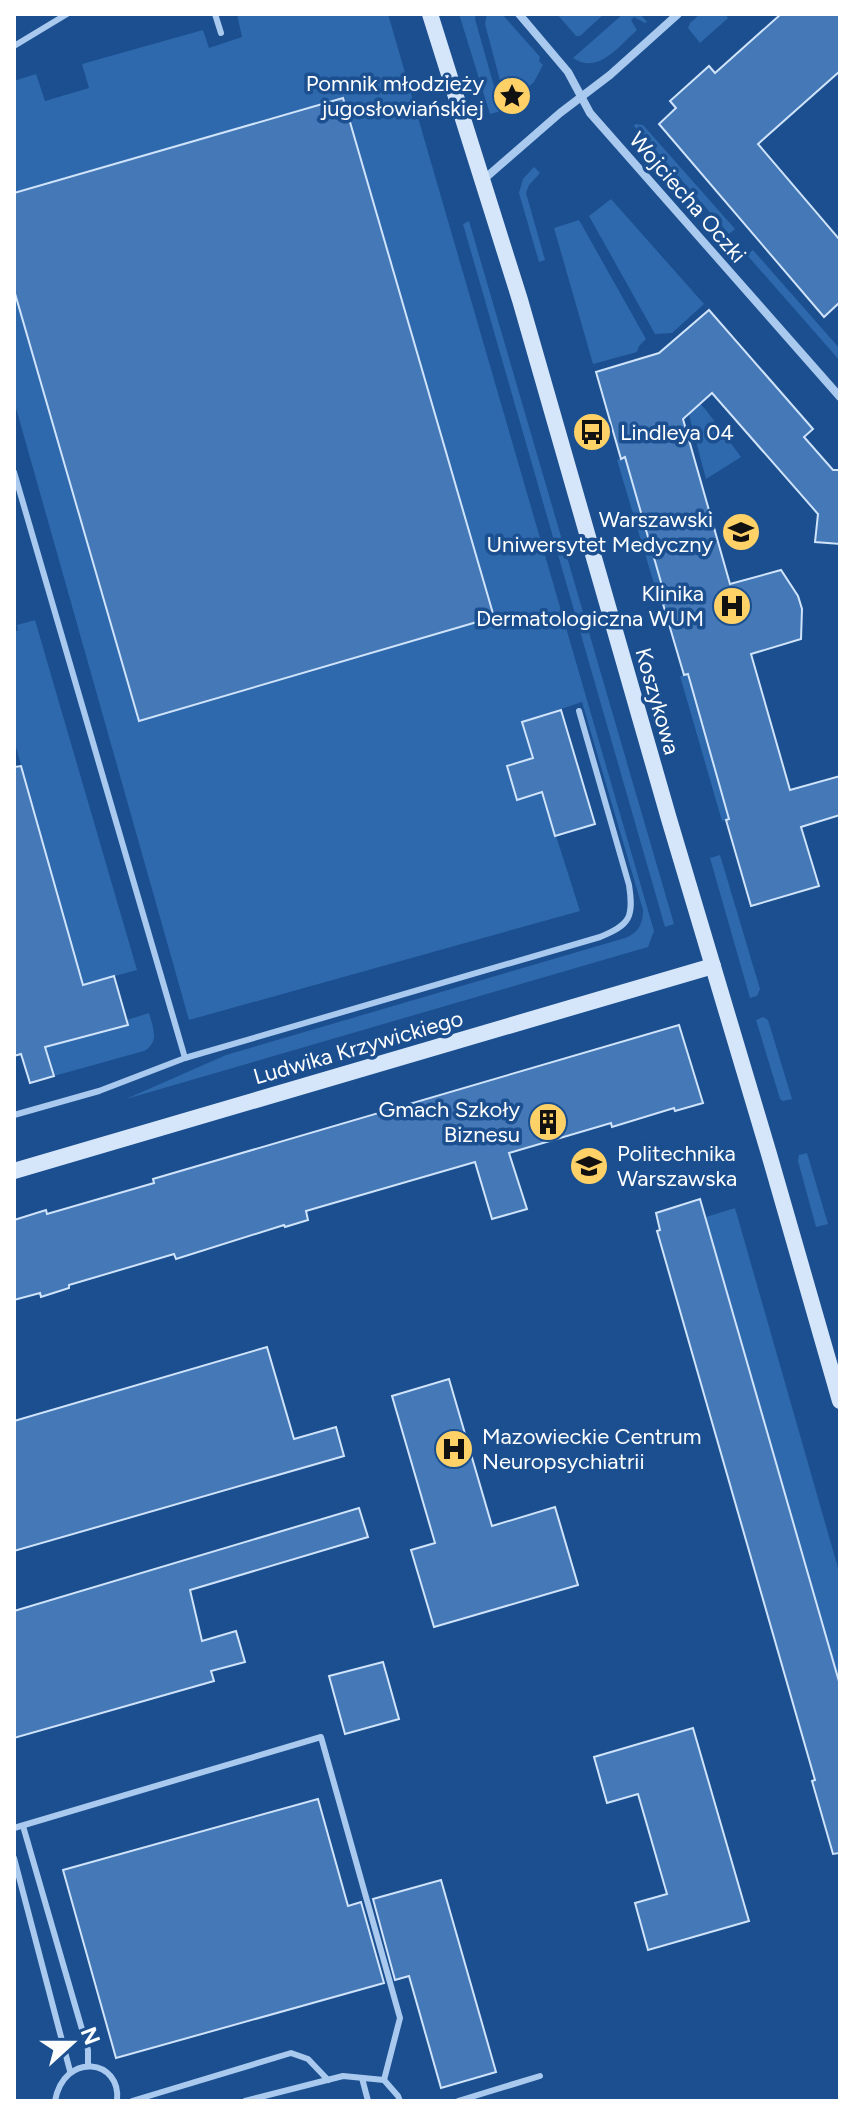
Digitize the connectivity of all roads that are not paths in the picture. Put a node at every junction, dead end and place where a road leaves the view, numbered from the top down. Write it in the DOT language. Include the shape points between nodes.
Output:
graph roads {
  1 [pos="67,14"];
  2 [pos="215,14"];
  3 [pos="430,14"];
  4 [pos="519,14"];
  5 [pos="678,14"];
  6 [pos="221,33"];
  7 [pos="14,46"];
  8 [pos="580,98"];
  9 [pos="483,180"];
  10 [pos="840,397"];
  11 [pos="14,472"];
  12 [pos="579,711"];
  13 [pos="713,966"];
  14 [pos="185,1058"];
  15 [pos="14,1115"];
  16 [pos="14,1171"];
  17 [pos="840,1401"];
  18 [pos="23,1826"];
  19 [pos="14,1828"];
  20 [pos="14,1858"];
  21 [pos="88,2066"];
  22 [pos="70,2071"];
  23 [pos="540,2076"];
  24 [pos="362,2078"];
  25 [pos="328,2080"];
  26 [pos="384,2080"];
  27 [pos="55,2101"];
  28 [pos="117,2101"];
  29 [pos="132,2101"];
  30 [pos="245,2101"];
  31 [pos="368,2101"];
  32 [pos="400,2101"];
  33 [pos="458,2101"];
  1 -- 7 [label="lane"];
  2 -- 6 [label="lane"];
  3 -- 9 [label="street, Koszykowa"];
  4 -- 8 [label="street, Wojciecha Oczki" via="568,72"];
  5 -- 8 [label="street"];
  8 -- 9 [label="street"];
  8 -- 10 [label="street, Wojciecha Oczki"];
  9 -- 13 [label="street, Koszykowa"];
  11 -- 14 [label="lane"];
  12 -- 14 [label="lane" via="629,885 631,912 623,925 600,937"];
  13 -- 16 [label="street, Ludwika Krzywickiego"];
  13 -- 17 [label="street, Koszykowa"];
  14 -- 15 [label="lane" via="99,1091"];
  18 -- 19 [label="lane"];
  18 -- 21 [label="lane" via="88,2050"];
  18 -- 26 [label="lane" via="321,1737 400,2018"];
  20 -- 22 [label="lane"];
  21 -- 22 [label="lane"];
  21 -- 28 [label="lane" via="110,2075 119,2091"];
  22 -- 27 [label="lane"];
  23 -- 33 [label="lane"];
  24 -- 25 [label="lane"];
  24 -- 26 [label="lane"];
  24 -- 31 [label="lane"];
  25 -- 29 [label="lane" via="308,2059 291,2053"];
  25 -- 30 [label="lane"];
  26 -- 32 [label="lane"];
}
